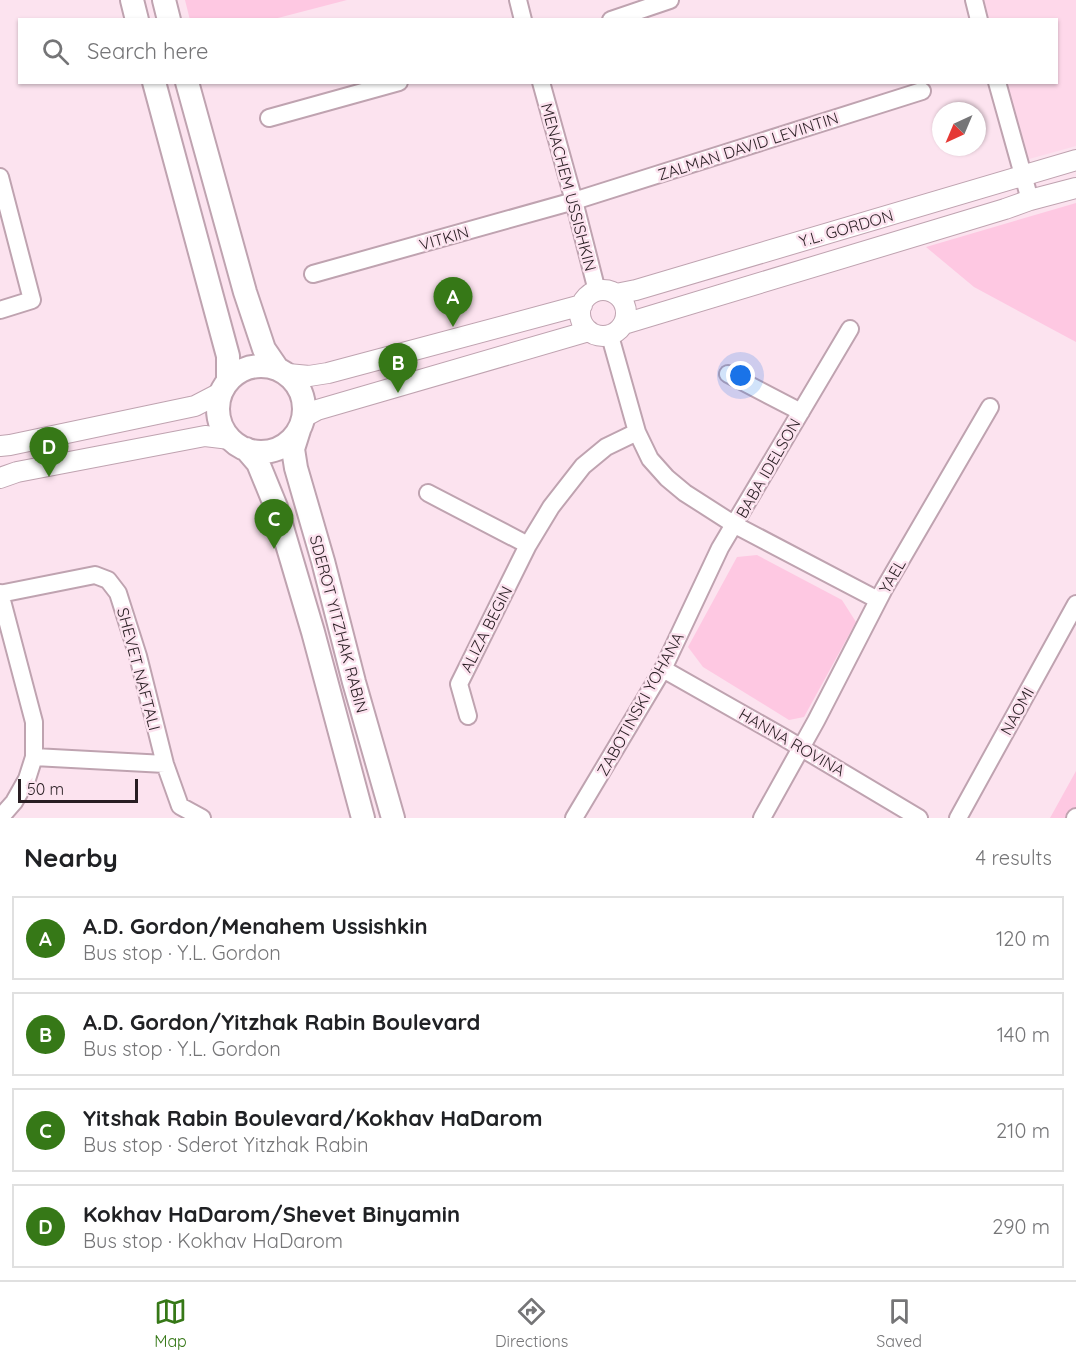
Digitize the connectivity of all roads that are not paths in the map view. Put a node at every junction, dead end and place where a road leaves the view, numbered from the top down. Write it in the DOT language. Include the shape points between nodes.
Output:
graph roads {
  1 [pos="132,0"];
  2 [pos="164,0"];
  3 [pos="518,0"];
  4 [pos="670,0"];
  5 [pos="974,0"];
  6 [pos="136,18"];
  7 [pos="168,18"];
  8 [pos="522,18"];
  9 [pos="617,18"];
  10 [pos="978,18"];
  11 [pos="155,84"];
  12 [pos="188,84"];
  13 [pos="392,84"];
  14 [pos="542,84"];
  15 [pos="998,84"];
  16 [pos="922,91"];
  17 [pos="269,118"];
  18 [pos="1076,160"];
  19 [pos="1023,175"];
  20 [pos="0,177"];
  21 [pos="1076,188"];
  22 [pos="1029,200"];
  23 [pos="574,201"];
  24 [pos="313,274"];
  25 [pos="607,293"];
  26 [pos="582,305"];
  27 [pos="0,310"];
  28 [pos="850,329"];
  29 [pos="617,330"];
  30 [pos="589,332"];
  31 [pos="282,371"];
  32 [pos="728,374"];
  33 [pos="224,386"];
  34 [pos="990,407"];
  35 [pos="801,412"];
  36 [pos="301,423"];
  37 [pos="637,432"];
  38 [pos="238,444"];
  39 [pos="0,446"];
  40 [pos="0,478"];
  41 [pos="428,493"];
  42 [pos="735,525"];
  43 [pos="528,545"];
  44 [pos="0,593"];
  45 [pos="878,600"];
  46 [pos="1076,604"];
  47 [pos="663,669"];
  48 [pos="468,716"];
  49 [pos="801,748"];
  50 [pos="34,758"];
  51 [pos="165,764"];
  52 [pos="0,818"];
  53 [pos="202,818"];
  54 [pos="363,818"];
  55 [pos="393,818"];
  56 [pos="574,818"];
  57 [pos="762,818"];
  58 [pos="919,818"];
  59 [pos="958,818"];
  1 -- 6 [label="main road"];
  2 -- 7 [label="main road"];
  3 -- 8 [label="street"];
  4 -- 9 [label="street"];
  5 -- 10 [label="street"];
  11 -- 33 [label="main road" via="228,356"];
  12 -- 31 [label="main road" via="244,292 264,350"];
  13 -- 17 [label="street"];
  14 -- 23 [label="street, MENACHEM USSISHKIN"];
  15 -- 19 [label="street"];
  16 -- 23 [label="street, ZALMAN DAVID LEVINTIN"];
  18 -- 19 [label="street, Y.L. GORDON"];
  19 -- 22 [label="street"];
  19 -- 25 [label="street, Y.L. GORDON" via="681,277"];
  20 -- 27 [label="street" via="32,300"];
  21 -- 22 [label="street, Y.L. GORDON"];
  22 -- 29 [label="street, Y.L. GORDON"];
  23 -- 24 [label="street, VITKIN"];
  23 -- 25 [label="street, MENACHEM USSISHKIN"];
  25 -- 26 [label="street" via="591,294"];
  25 -- 29 [label="street" via="625,304 626,317"];
  26 -- 30 [label="street" via="581,319"];
  26 -- 31 [label="street" via="328,373 309,376"];
  28 -- 35 [label="street, BABA IDELSON"];
  29 -- 30 [label="street" via="602,337"];
  29 -- 37 [label="street"];
  30 -- 36 [label="street" via="332,405 317,410"];
  31 -- 33 [label="main road" via="264,365 250,366 238,371"];
  31 -- 36 [label="main road" via="302,393"];
  32 -- 35 [label="street, BABA IDELSON"];
  33 -- 38 [label="main road" via="217,405 218,417 222,429"];
  33 -- 39 [label="street" via="195,406"];
  34 -- 45 [label="street, YAEL"];
  35 -- 42 [label="street, BABA IDELSON"];
  36 -- 38 [label="main road" via="291,440 270,451 258,452"];
  36 -- 55 [label="main road, SDEROT YITZHAK RABIN" via="293,449 296,468"];
  37 -- 42 [label="street" via="650,459 667,478"];
  37 -- 43 [label="street, ALIZA BEGIN" via="606,447 583,466"];
  38 -- 40 [label="street" via="205,436"];
  38 -- 54 [label="main road, SDEROT YITZHAK RABIN" via="258,463 276,507"];
  41 -- 43 [label="street"];
  42 -- 45 [label="street"];
  42 -- 47 [label="street, ZABOTINSKI YOHANA" via="720,548"];
  43 -- 48 [label="street, ALIZA BEGIN" via="459,684"];
  44 -- 50 [label="street" via="34,722"];
  44 -- 51 [label="street, SHEVET NAFTALI" via="95,575 108,580 118,593 138,656"];
  45 -- 49 [label="street, YAEL"];
  46 -- 59 [label="street, NAOMI"];
  47 -- 49 [label="street, HANNA ROVINA"];
  47 -- 56 [label="street, ZABOTINSKI YOHANA"];
  49 -- 57 [label="street, YAEL"];
  49 -- 58 [label="street, HANNA ROVINA"];
  50 -- 51 [label="street"];
  50 -- 52 [label="street" via="14,802"];
  51 -- 53 [label="street, SHEVET NAFTALI" via="180,806"];
}
